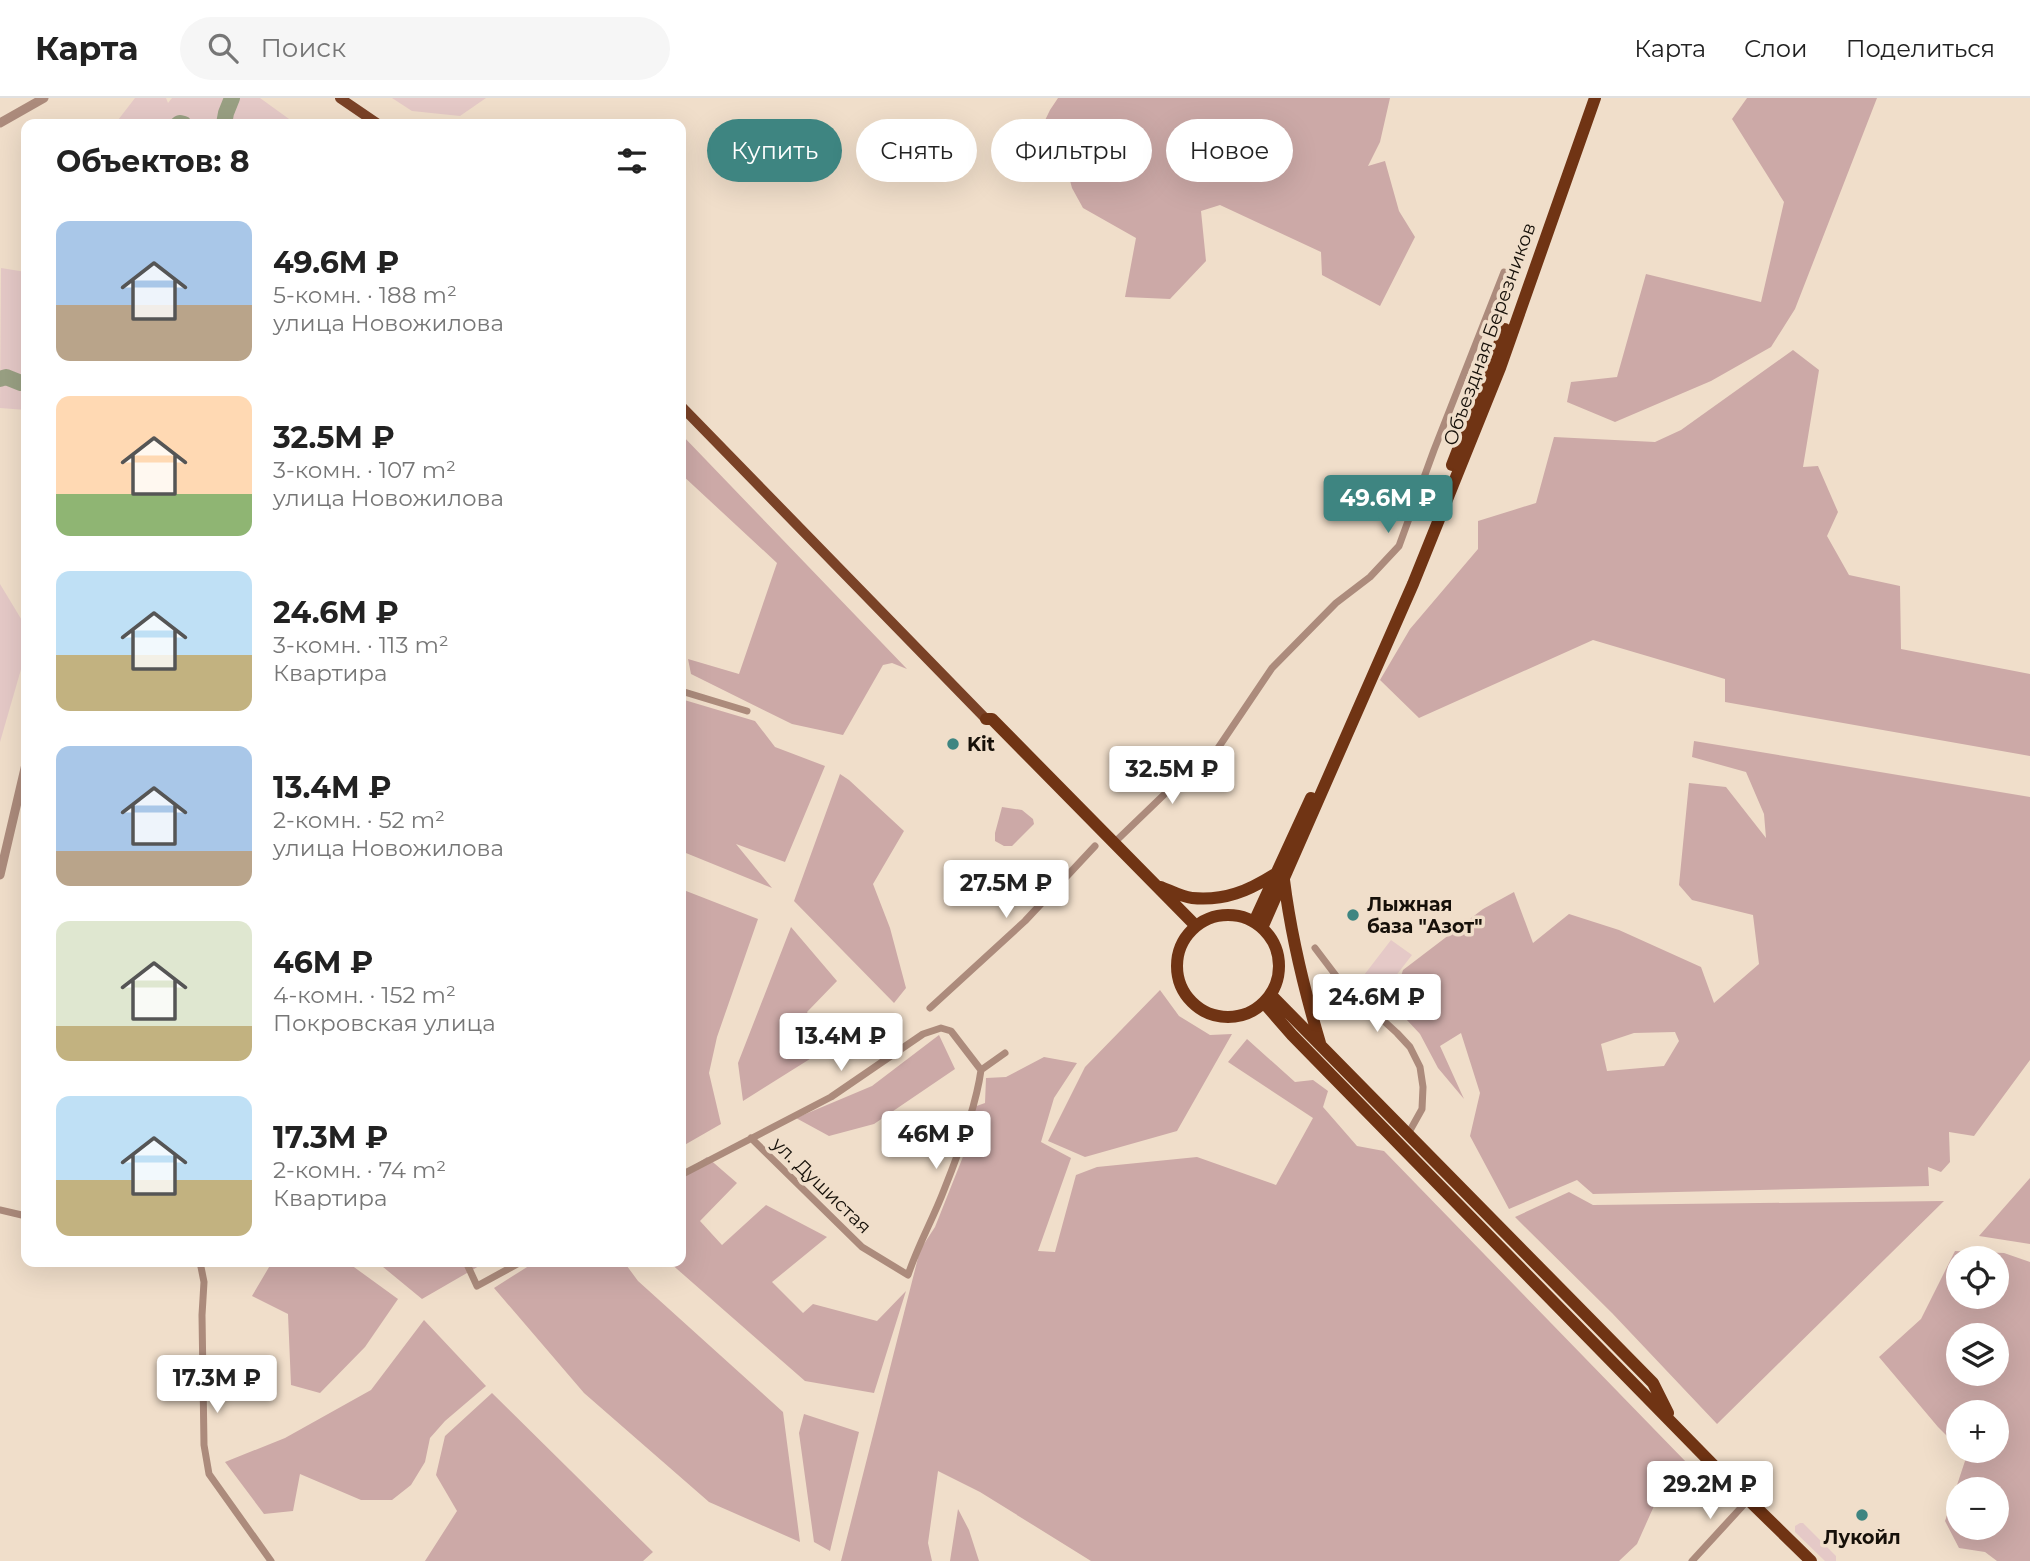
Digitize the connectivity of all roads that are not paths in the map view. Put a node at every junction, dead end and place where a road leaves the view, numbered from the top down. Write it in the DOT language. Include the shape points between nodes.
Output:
graph roads {
  1 [pos="44,98"];
  2 [pos="340,98"];
  3 [pos="1587,98"];
  4 [pos="1595,98"];
  5 [pos="371,119"];
  6 [pos="0,122"];
  7 [pos="1504,272"];
  8 [pos="686,411"];
  9 [pos="686,693"];
  10 [pos="747,711"];
  11 [pos="986,719"];
  12 [pos="21,785"];
  13 [pos="1118,839"];
  14 [pos="1095,846"];
  15 [pos="0,875"];
  16 [pos="1280,876"];
  17 [pos="1156,886"];
  18 [pos="1258,925"];
  19 [pos="1194,928"];
  20 [pos="1315,948"];
  21 [pos="1268,1000"];
  22 [pos="930,1008"];
  23 [pos="1321,1047"];
  24 [pos="1004,1053"];
  25 [pos="981,1070"];
  26 [pos="1408,1134"];
  27 [pos="751,1138"];
  28 [pos="686,1172"];
  29 [pos="0,1210"];
  30 [pos="21,1215"];
  31 [pos="201,1267"];
  32 [pos="468,1267"];
  33 [pos="512,1267"];
  34 [pos="1675,1425"];
  35 [pos="1749,1499"];
  36 [pos="271,1561"];
  37 [pos="1692,1561"];
  38 [pos="1811,1561"];
  1 -- 6 [label="street"];
  2 -- 5 [label="main road"];
  3 -- 16 [label="highway, Объездная Березников" via="1501,342 1401,596"];
  4 -- 16 [label="highway, Объездная Березников" via="1500,369 1413,584"];
  7 -- 13 [label="street" via="1399,546 1272,668 1212,757 1171,787"];
  8 -- 11 [label="main road"];
  9 -- 10 [label="street"];
  11 -- 17 [label="highway" via="992,719"];
  11 -- 19 [label="highway"];
  12 -- 15 [label="street"];
  14 -- 22 [label="street" via="1025,921"];
  16 -- 17 [label="highway" via="1223,897 1190,898"];
  16 -- 18 [label="highway, Объездная Березников"];
  16 -- 23 [label="highway"];
  17 -- 19 [label="highway"];
  18 -- 19 [label="highway" via="1221,915"];
  18 -- 21 [label="highway" via="1276,947 1279,963 1278,980"];
  19 -- 21 [label="highway" via="1181,944 1177,961 1180,986 1195,1006 1227,1018 1244,1015"];
  20 -- 26 [label="street" via="1340,981 1410,1047 1423,1087 1422,1109"];
  21 -- 23 [label="highway"];
  21 -- 34 [label="highway" via="1292,1035"];
  23 -- 26 [label="highway"];
  24 -- 25 [label="street"];
  25 -- 27 [label="street" via="957,1037 941,1028 923,1034 831,1097"];
  25 -- 27 [label="street, ул. Душистая" via="944,1191 908,1275 862,1247"];
  26 -- 34 [label="highway" via="1653,1383"];
  27 -- 28 [label="street"];
  29 -- 30 [label="street"];
  31 -- 36 [label="street" via="204,1445 209,1474"];
  32 -- 33 [label="street" via="477,1286"];
  34 -- 35 [label="highway"];
  35 -- 37 [label="street"];
  35 -- 38 [label="highway"];
}
